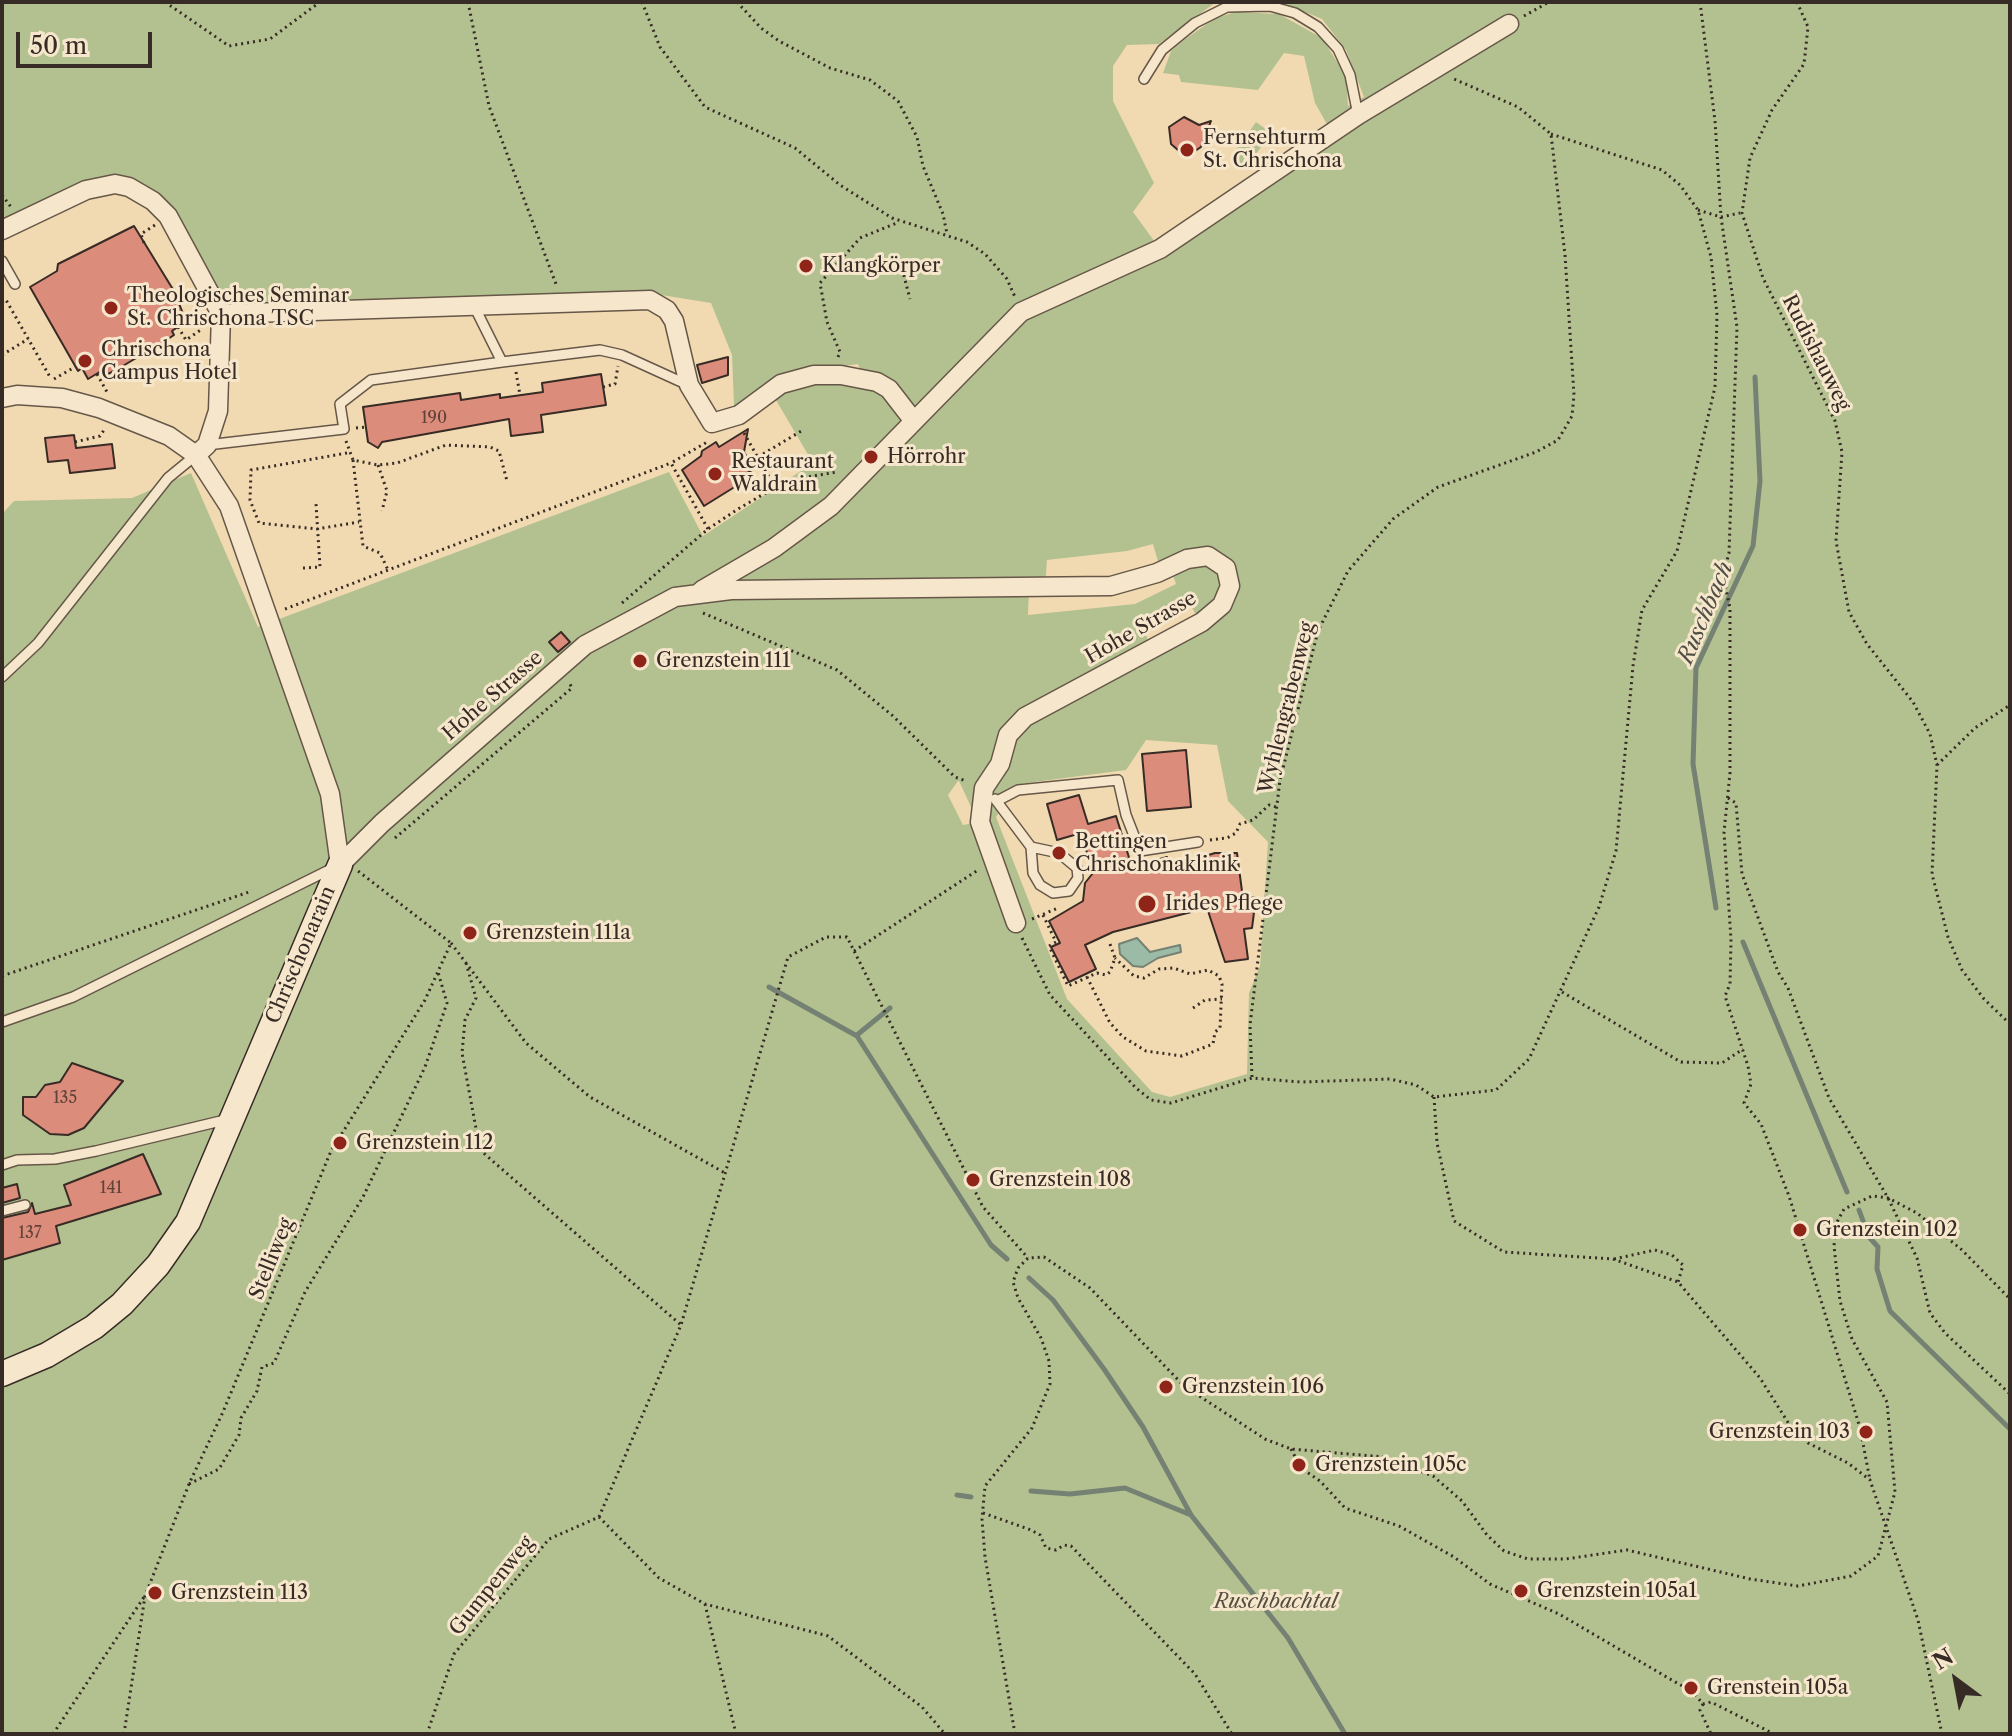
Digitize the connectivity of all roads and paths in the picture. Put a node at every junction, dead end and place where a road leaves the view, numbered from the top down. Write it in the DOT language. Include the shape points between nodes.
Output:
graph roads {
  1 [pos="165,2"];
  2 [pos="320,2"];
  3 [pos="468,2"];
  4 [pos="642,2"];
  5 [pos="737,2"];
  6 [pos="1549,2"];
  7 [pos="1700,2"];
  8 [pos="1797,2"];
  9 [pos="2009,2"];
  10 [pos="2010,9"];
  11 [pos="1509,24"];
  12 [pos="1436,71"];
  13 [pos="1144,79"];
  14 [pos="1358,115"];
  15 [pos="1551,134"];
  16 [pos="1698,210"];
  17 [pos="1742,213"];
  18 [pos="168,216"];
  19 [pos="1721,217"];
  20 [pos="901,221"];
  21 [pos="2,230"];
  22 [pos="947,234"];
  23 [pos="144,243"];
  24 [pos="2,261"];
  25 [pos="884,261"];
  26 [pos="15,284"];
  27 [pos="910,299"];
  28 [pos="568,301"];
  29 [pos="2,303"];
  30 [pos="473,304"];
  31 [pos="1021,312"];
  32 [pos="221,314"];
  33 [pos="178,327"];
  34 [pos="28,339"];
  35 [pos="2,355"];
  36 [pos="622,355"];
  37 [pos="515,360"];
  38 [pos="502,362"];
  39 [pos="830,375"];
  40 [pos="52,380"];
  41 [pos="689,385"];
  42 [pos="603,387"];
  43 [pos="520,395"];
  44 [pos="2,398"];
  45 [pos="105,410"];
  46 [pos="734,416"];
  47 [pos="913,420"];
  48 [pos="348,429"];
  49 [pos="803,430"];
  50 [pos="712,439"];
  51 [pos="75,442"];
  52 [pos="202,450"];
  53 [pos="347,453"];
  54 [pos="758,457"];
  55 [pos="353,460"];
  56 [pos="671,463"];
  57 [pos="378,465"];
  58 [pos="866,472"];
  59 [pos="507,481"];
  60 [pos="774,488"];
  61 [pos="316,504"];
  62 [pos="382,511"];
  63 [pos="359,522"];
  64 [pos="317,529"];
  65 [pos="708,529"];
  66 [pos="303,568"];
  67 [pos="388,570"];
  68 [pos="698,592"];
  69 [pos="675,597"];
  70 [pos="267,616"];
  71 [pos="605,632"];
  72 [pos="2,677"];
  73 [pos="568,681"];
  74 [pos="2010,705"];
  75 [pos="1937,765"];
  76 [pos="991,794"];
  77 [pos="1728,798"];
  78 [pos="1276,807"];
  79 [pos="392,841"];
  80 [pos="1198,842"];
  81 [pos="1031,847"];
  82 [pos="994,859"];
  83 [pos="340,865"];
  84 [pos="259,889"];
  85 [pos="1043,915"];
  86 [pos="1016,923"];
  87 [pos="451,943"];
  88 [pos="1110,944"];
  89 [pos="854,951"];
  90 [pos="1115,958"];
  91 [pos="466,963"];
  92 [pos="438,972"];
  93 [pos="2,976"];
  94 [pos="1087,977"];
  95 [pos="1562,992"];
  96 [pos="1222,999"];
  97 [pos="1193,1008"];
  98 [pos="2,1022"];
  99 [pos="2010,1024"];
  100 [pos="1743,1049"];
  101 [pos="1252,1078"];
  102 [pos="1434,1097"];
  103 [pos="231,1119"];
  104 [pos="2,1165"];
  105 [pos="725,1173"];
  106 [pos="1888,1198"];
  107 [pos="25,1205"];
  108 [pos="2,1211"];
  109 [pos="1028,1258"];
  110 [pos="1613,1259"];
  111 [pos="1678,1282"];
  112 [pos="2010,1299"];
  113 [pos="681,1325"];
  114 [pos="2,1374"];
  115 [pos="2010,1394"];
  116 [pos="1291,1449"];
  117 [pos="1870,1480"];
  118 [pos="189,1484"];
  119 [pos="983,1513"];
  120 [pos="599,1517"];
  121 [pos="1887,1530"];
  122 [pos="145,1596"];
  123 [pos="705,1604"];
  124 [pos="1703,1704"];
  125 [pos="53,1734"];
  126 [pos="124,1734"];
  127 [pos="427,1734"];
  128 [pos="736,1734"];
  129 [pos="945,1734"];
  130 [pos="1015,1734"];
  131 [pos="1232,1734"];
  132 [pos="1711,1734"];
  133 [pos="1774,1734"];
  134 [pos="1942,1734"];
  1 -- 2 [label="path" via="229,46 270,39"];
  3 -- 28 [label="path" via="489,106 550,276"];
  4 -- 20 [label="path" via="660,47 705,107 795,148 840,185"];
  5 -- 22 [label="path" via="779,41 830,68 870,80 898,101 917,137"];
  6 -- 11 [label="path"];
  7 -- 19 [label="path"];
  8 -- 17 [label="path, Rudishauweg" via="1808,27 1804,64 1772,110 1750,158"];
  9 -- 10 [label="path"];
  11 -- 12 [label="street, Hohe Strasse"];
  12 -- 14 [label="street, Hohe Strasse"];
  12 -- 15 [label="path" via="1518,107"];
  13 -- 14 [label="lane" via="1162,50 1195,23 1227,7 1270,6 1318,27 1338,49"];
  14 -- 31 [label="street, Hohe Strasse" via="1160,249"];
  15 -- 16 [label="path" via="1662,170"];
  15 -- 78 [label="path, Wyhlengrabenweg" via="1565,255 1572,416 1558,440 1536,452 1438,487 1393,519 1348,571 1318,631"];
  16 -- 19 [label="path"];
  16 -- 95 [label="path" via="1711,257 1717,315 1715,387 1677,551 1642,610 1616,851 1599,907"];
  17 -- 19 [label="path"];
  17 -- 75 [label="path, Rudishauweg" via="1763,278 1835,421 1842,452 1836,541 1849,612 1913,702 1930,734"];
  18 -- 21 [label="street" via="142,193 115,184 86,190"];
  18 -- 23 [label="path" via="141,234"];
  18 -- 32 [label="street"];
  19 -- 77 [label="path" via="1737,327 1724,587 1730,608"];
  20 -- 22 [label="path"];
  20 -- 39 [label="path" via="860,238 820,283 827,322 840,352"];
  22 -- 31 [label="path" via="985,254 1007,279"];
  24 -- 26 [label="lane"];
  25 -- 27 [label="path" via="904,276"];
  28 -- 30 [label="street"];
  28 -- 41 [label="street" via="635,299 659,304 674,321"];
  29 -- 34 [label="path" via="6,300"];
  30 -- 32 [label="street"];
  30 -- 38 [label="lane"];
  31 -- 47 [label="street, Hohe Strasse"];
  32 -- 33 [label="path" via="186,340"];
  32 -- 52 [label="street" via="218,411"];
  34 -- 35 [label="path"];
  34 -- 40 [label="path"];
  36 -- 37 [label="lane" via="600,350"];
  36 -- 41 [label="lane"];
  36 -- 42 [label="path" via="615,384"];
  37 -- 38 [label="lane"];
  37 -- 43 [label="path"];
  38 -- 48 [label="lane" via="371,380 340,404"];
  39 -- 46 [label="street" via="781,384"];
  39 -- 47 [label="street" via="877,382"];
  41 -- 46 [label="street" via="712,423"];
  44 -- 45 [label="street, Chrischonarain" via="62,398"];
  45 -- 51 [label="path" via="106,426 100,436"];
  45 -- 52 [label="street, Chrischonarain"];
  46 -- 54 [label="path"];
  47 -- 58 [label="street, Hohe Strasse"];
  48 -- 52 [label="lane"];
  48 -- 53 [label="path"];
  49 -- 54 [label="path"];
  50 -- 56 [label="path"];
  52 -- 70 [label="street, Chrischonarain" via="229,506"];
  52 -- 72 [label="lane" via="168,478 38,643"];
  53 -- 55 [label="path"];
  53 -- 64 [label="path" via="251,470 250,500 259,523"];
  54 -- 60 [label="path"];
  55 -- 57 [label="path"];
  55 -- 63 [label="path"];
  56 -- 65 [label="path"];
  56 -- 67 [label="path"];
  57 -- 59 [label="path" via="465,443 499,451"];
  57 -- 62 [label="path" via="387,491"];
  58 -- 60 [label="path" via="807,477"];
  58 -- 68 [label="street, Hohe Strasse" via="803,528"];
  60 -- 65 [label="path"];
  61 -- 64 [label="path"];
  63 -- 64 [label="path"];
  63 -- 67 [label="path" via="363,546 380,553"];
  64 -- 66 [label="path" via="320,567"];
  65 -- 71 [label="path" via="600,624"];
  67 -- 70 [label="path"];
  68 -- 69 [label="street, Hohe Strasse"];
  68 -- 76 [label="street, Hohe Strasse" via="1111,586 1208,556 1226,568 1230,586 1222,605 1202,622 1025,717 1008,735"];
  69 -- 71 [label="street, Hohe Strasse"];
  69 -- 76 [label="path" via="713,619 837,670 955,777"];
  70 -- 83 [label="street, Chrischonarain" via="330,794"];
  71 -- 83 [label="street, Hohe Strasse"];
  73 -- 79 [label="path" via="572,688"];
  74 -- 75 [label="path" via="1975,728"];
  75 -- 99 [label="path, Rudishauweg" via="1932,874 1948,937 1962,970"];
  76 -- 80 [label="lane" via="1118,780 1140,851"];
  76 -- 81 [label="lane"];
  76 -- 82 [label="street, Hohe Strasse" via="980,822"];
  77 -- 100 [label="path" via="1724,832 1731,954 1725,996"];
  77 -- 106 [label="path" via="1736,803 1742,874 1778,972 1829,1098"];
  78 -- 80 [label="path" via="1269,805 1227,838"];
  78 -- 101 [label="path, Wyhlengrabenweg" via="1250,1025"];
  81 -- 81 [label="lane" via="1033,873 1040,885 1053,893 1069,891 1078,878 1077,868 1059,853"];
  82 -- 86 [label="street, Hohe Strasse"];
  82 -- 89 [label="path"];
  83 -- 87 [label="path" via="354,868"];
  83 -- 98 [label="lane" via="73,997"];
  83 -- 103 [label="street, Chrischonarain"];
  84 -- 93 [label="path"];
  85 -- 94 [label="path" via="1056,942 1049,946 1068,986"];
  86 -- 101 [label="path" via="1050,995 1151,1100 1171,1103"];
  87 -- 92 [label="path, Stelliweg"];
  87 -- 105 [label="path" via="526,1043 590,1097"];
  88 -- 90 [label="path"];
  89 -- 105 [label="path" via="847,937 826,937 788,957"];
  89 -- 109 [label="path" via="983,1207"];
  90 -- 94 [label="path" via="1106,975"];
  90 -- 96 [label="path" via="1134,976 1144,978 1159,969 1190,974 1208,970 1219,976"];
  91 -- 113 [label="path" via="476,998 465,1020 462,1053 480,1150"];
  92 -- 118 [label="path, Stelliweg" via="331,1151"];
  92 -- 118 [label="path" via="447,1003 425,1067 363,1197 305,1292 274,1363 262,1367 239,1435 219,1469"];
  94 -- 96 [label="path" via="1123,1037 1164,1057 1201,1052 1213,1044"];
  95 -- 100 [label="path" via="1681,1062 1722,1063"];
  95 -- 102 [label="path" via="1529,1059 1496,1090"];
  96 -- 97 [label="path" via="1201,1001"];
  100 -- 117 [label="path" via="1751,1084 1744,1103 1761,1124 1789,1196 1860,1428"];
  101 -- 102 [label="path" via="1390,1079 1416,1085"];
  102 -- 110 [label="path" via="1437,1143 1454,1221 1504,1252"];
  103 -- 104 [label="lane" via="96,1151"];
  103 -- 114 [label="street, Chrischonarain" via="188,1222 158,1265 94,1327"];
  105 -- 113 [label="path"];
  106 -- 112 [label="path" via="1917,1213 1962,1250"];
  106 -- 115 [label="path" via="1917,1258 1930,1313"];
  106 -- 121 [label="path" via="1857,1200 1844,1209 1834,1246 1852,1339 1887,1402 1895,1492"];
  107 -- 108 [label="lane"];
  109 -- 116 [label="path" via="1044,1257 1057,1264 1090,1288 1184,1386 1265,1439"];
  109 -- 119 [label="path" via="1013,1282 1041,1338 1050,1384 1032,1428 985,1486"];
  110 -- 111 [label="path"];
  110 -- 111 [label="path" via="1655,1250 1672,1255 1683,1265"];
  111 -- 117 [label="path" via="1760,1378 1789,1424 1808,1443"];
  113 -- 120 [label="path"];
  116 -- 121 [label="path" via="1384,1457 1433,1476 1504,1551 1528,1559 1627,1550 1798,1586 1851,1576 1878,1556"];
  116 -- 124 [label="path" via="1301,1468 1345,1508 1399,1526 1490,1584 1559,1614 1693,1692"];
  117 -- 121 [label="path"];
  118 -- 122 [label="path, Stelliweg"];
  119 -- 130 [label="path" via="985,1557"];
  119 -- 131 [label="path" via="1031,1530 1046,1548 1071,1546 1195,1674"];
  120 -- 123 [label="path" via="659,1578"];
  120 -- 127 [label="path, Gumpenweg" via="549,1539 454,1654"];
  121 -- 134 [label="path" via="1918,1620"];
  122 -- 125 [label="path"];
  122 -- 126 [label="path, Stelliweg"];
  123 -- 128 [label="path"];
  123 -- 129 [label="path" via="828,1636 922,1707"];
  124 -- 132 [label="path" via="1700,1710"];
  124 -- 133 [label="path" via="1711,1702"];
}
